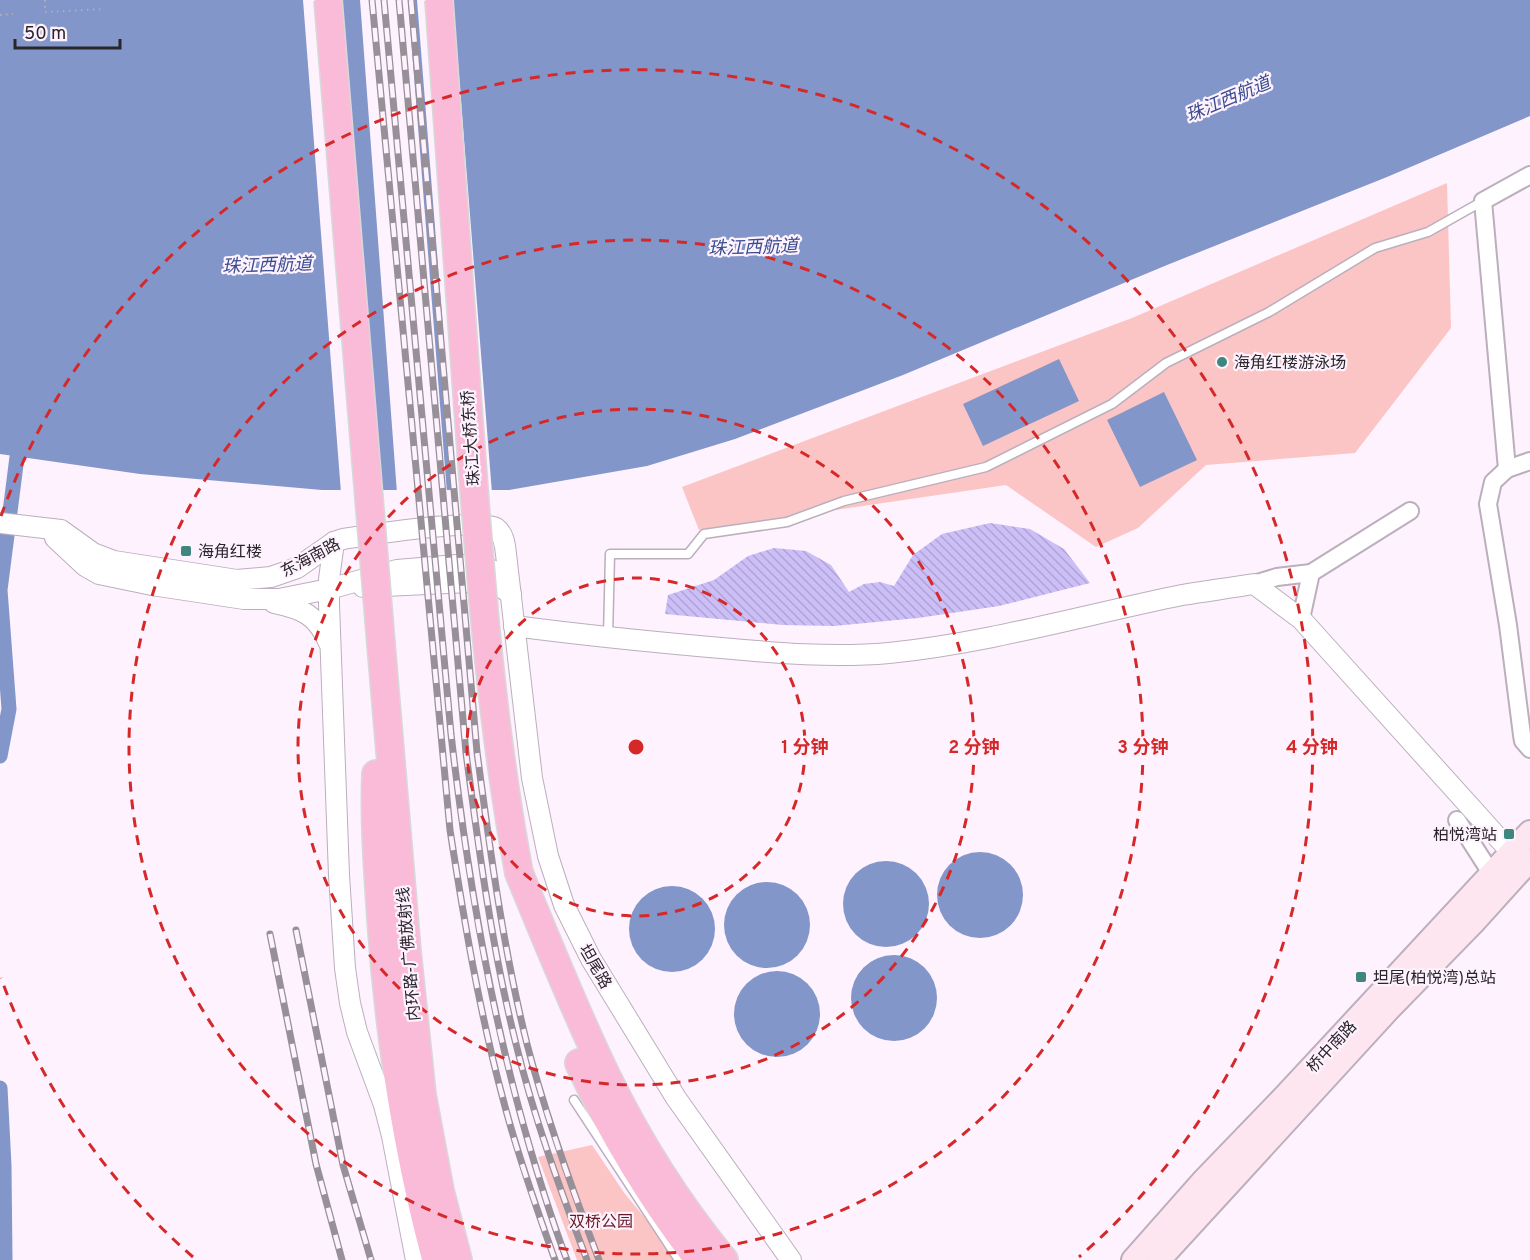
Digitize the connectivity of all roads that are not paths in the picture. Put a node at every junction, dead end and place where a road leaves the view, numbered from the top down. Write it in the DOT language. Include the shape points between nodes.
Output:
graph roads {
  1 [pos="328,0"];
  2 [pos="439,0"];
  3 [pos="1530,175"];
  4 [pos="1483,201"];
  5 [pos="1530,461"];
  6 [pos="1507,469"];
  7 [pos="1410,511"];
  8 [pos="0,523"];
  9 [pos="33,526"];
  10 [pos="334,542"];
  11 [pos="1311,573"];
  12 [pos="1254,584"];
  13 [pos="510,588"];
  14 [pos="329,589"];
  15 [pos="261,600"];
  16 [pos="1301,619"];
  17 [pos="514,626"];
  18 [pos="608,638"];
  19 [pos="381,644"];
  20 [pos="330,645"];
  21 [pos="1530,749"];
  22 [pos="1457,820"];
  23 [pos="1530,832"];
  24 [pos="1520,856"];
  25 [pos="519,873"];
  26 [pos="1498,881"];
  27 [pos="574,1100"];
  28 [pos="416,1260"];
  29 [pos="436,1260"];
  30 [pos="458,1260"];
  31 [pos="679,1260"];
  32 [pos="699,1260"];
  33 [pos="724,1260"];
  34 [pos="791,1260"];
  35 [pos="1133,1260"];
  36 [pos="1159,1260"];
  1 -- 19 [label="highway, bridge"];
  2 -- 25 [label="highway, 珠江大桥东桥, bridge" via="484,607 500,766"];
  3 -- 4 [label="street"];
  4 -- 6 [label="street"];
  4 -- 18 [label="lane" via="1428,232 1375,248 1269,312 1166,363 1112,404 986,467 844,501 787,522 704,534 688,554 610,554"];
  5 -- 6 [label="street"];
  6 -- 21 [label="street" via="1493,482 1488,504 1523,741"];
  7 -- 11 [label="street"];
  8 -- 9 [label="street, 东海南路"];
  9 -- 10 [label="street, 东海南路" via="61,530 93,553 114,561 237,580 271,578 297,568"];
  9 -- 15 [label="street, 东海南路" via="99,574 222,597"];
  10 -- 13 [label="street, 东海南路" via="432,528 490,526 497,529 504,542"];
  10 -- 14 [label="street"];
  11 -- 12 [label="street"];
  11 -- 16 [label="street"];
  12 -- 16 [label="street"];
  12 -- 18 [label="street" via="1184,595 996,637 886,653 778,654"];
  13 -- 14 [label="street, 东海南路" via="470,582"];
  13 -- 17 [label="street, 东海南路"];
  14 -- 15 [label="street, 东海南路"];
  14 -- 20 [label="street"];
  15 -- 20 [label="street" via="311,616 319,622"];
  16 -- 24 [label="street"];
  17 -- 18 [label="street"];
  17 -- 34 [label="street, 坦尾路" via="532,778 548,856 564,905 591,959 676,1098"];
  19 -- 29 [label="highway" via="375,791 384,961 412,1161"];
  19 -- 30 [label="highway, 内环路-广佛放射线" via="422,1095"];
  20 -- 28 [label="street" via="345,968 357,1032 392,1136"];
  22 -- 26 [label="street"];
  23 -- 24 [label="main road, 桥中南路"];
  24 -- 26 [label="main road, 桥中南路"];
  25 -- 32 [label="highway" via="548,980 585,1075 632,1164"];
  25 -- 33 [label="highway" via="612,1086 683,1206"];
  26 -- 35 [label="main road, 桥中南路" via="1202,1182"];
  26 -- 36 [label="main road, 桥中南路" via="1389,1009"];
  27 -- 31 [label="lane"];
}
